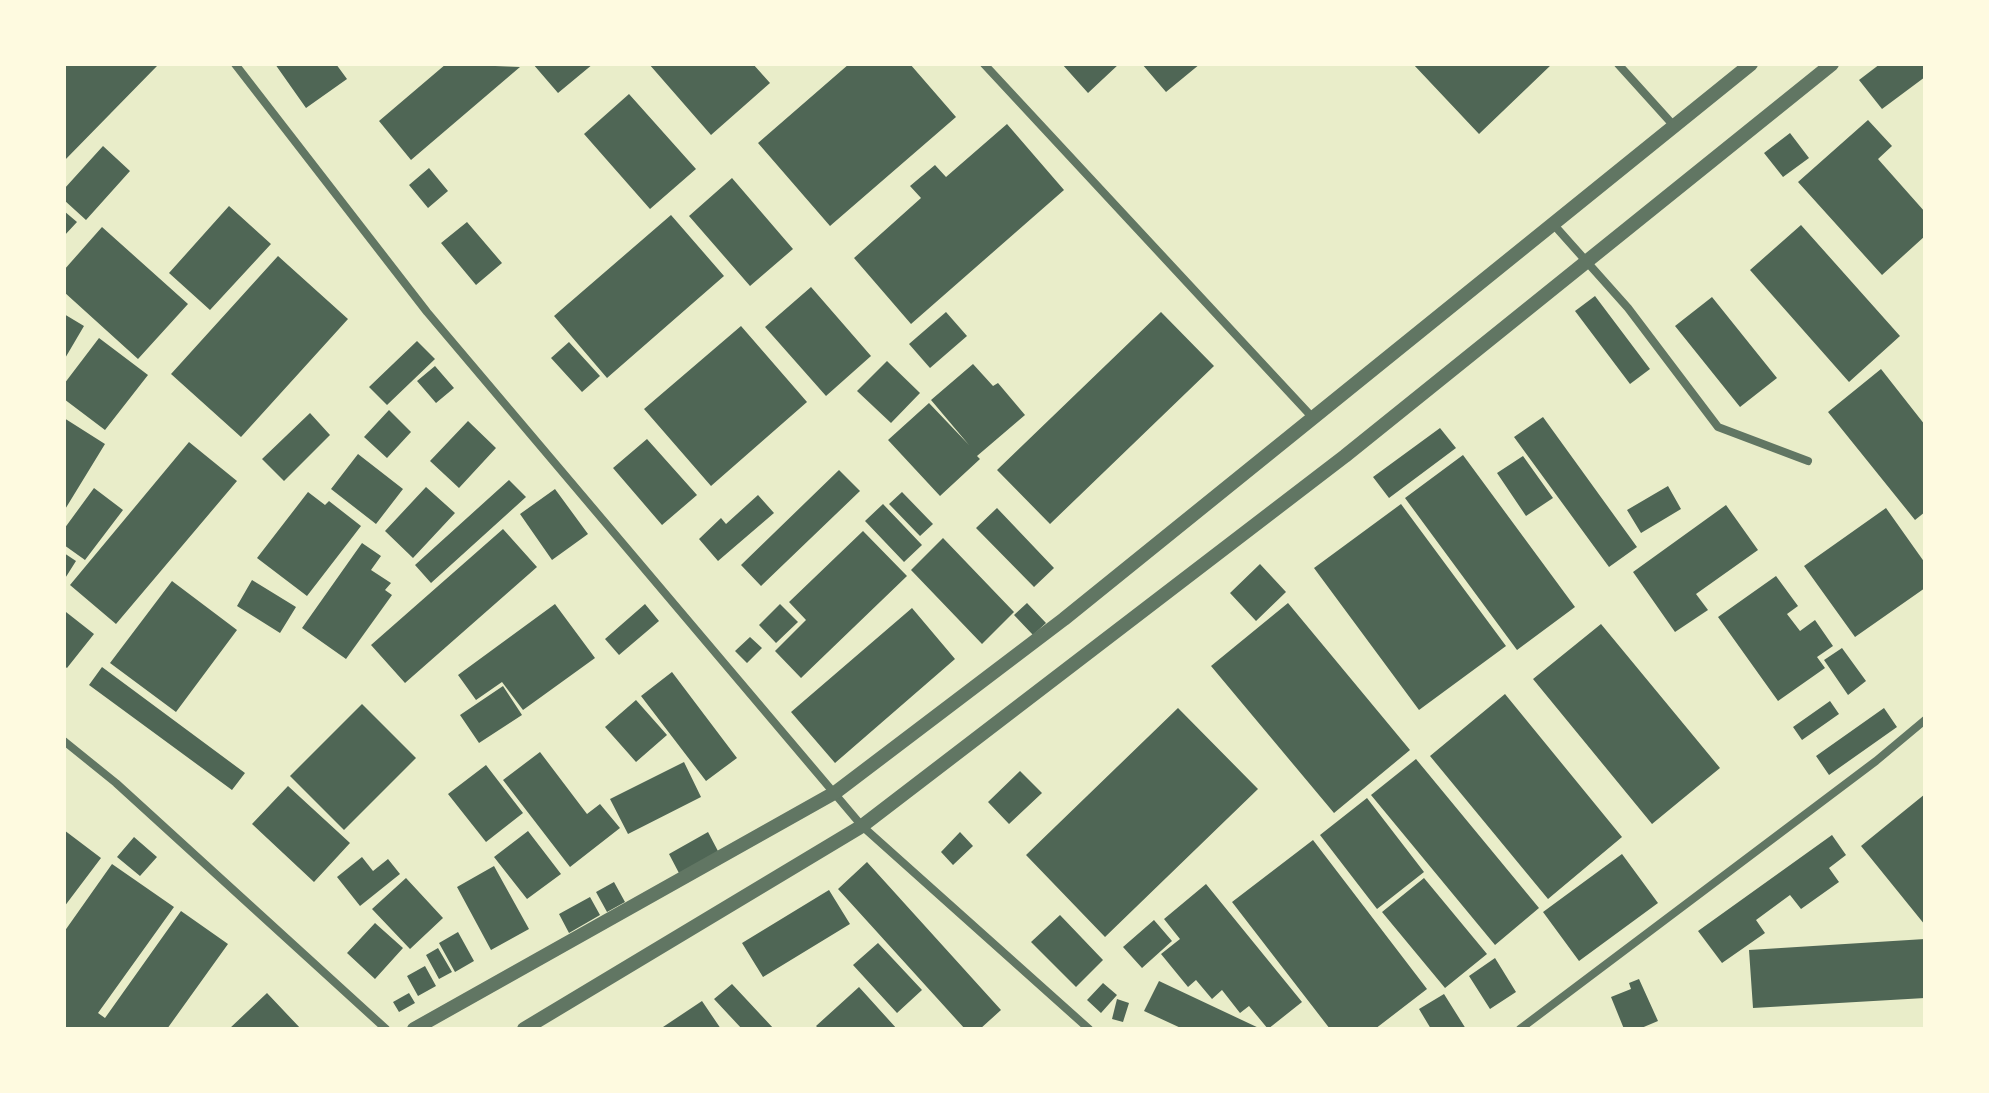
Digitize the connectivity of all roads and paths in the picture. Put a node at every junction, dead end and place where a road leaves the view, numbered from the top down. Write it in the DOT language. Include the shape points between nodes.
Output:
graph roads {
  1 [pos="235,64"];
  2 [pos="984,64"];
  3 [pos="1618,64"];
  4 [pos="1751,64"];
  5 [pos="1832,64"];
  6 [pos="1675,127"];
  7 [pos="1554,225"];
  8 [pos="1585,262"];
  9 [pos="1314,419"];
  10 [pos="1808,461"];
  11 [pos="1925,720"];
  12 [pos="64,741"];
  13 [pos="836,792"];
  14 [pos="862,826"];
  15 [pos="386,1029"];
  16 [pos="414,1029"];
  17 [pos="524,1029"];
  18 [pos="1089,1029"];
  19 [pos="1520,1029"];
  1 -- 13 [label="street" via="427,312"];
  2 -- 9 [label="street"];
  3 -- 6 [label="street"];
  4 -- 6 [label="street"];
  5 -- 8 [label="street"];
  6 -- 7 [label="street"];
  7 -- 8 [label="street"];
  7 -- 9 [label="street"];
  8 -- 10 [label="street" via="1628,308 1718,427"];
  8 -- 14 [label="street" via="1212,560"];
  9 -- 13 [label="street"];
  11 -- 19 [label="street"];
  12 -- 15 [label="street"];
  13 -- 14 [label="street"];
  13 -- 16 [label="street"];
  14 -- 17 [label="street"];
  14 -- 18 [label="street"];
}
